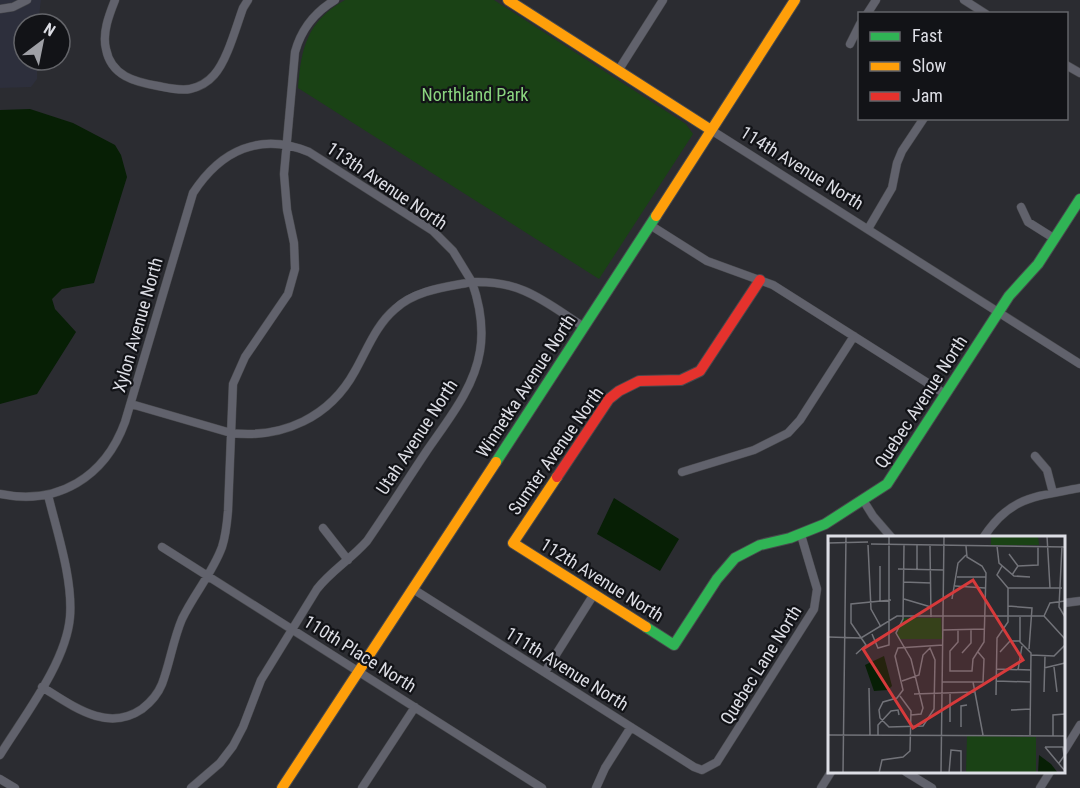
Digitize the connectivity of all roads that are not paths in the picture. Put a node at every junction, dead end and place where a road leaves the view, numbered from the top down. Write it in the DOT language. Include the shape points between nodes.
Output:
graph roads {
  1 [pos="27,0"];
  2 [pos="115,0"];
  3 [pos="248,0"];
  4 [pos="335,0"];
  5 [pos="509,0"];
  6 [pos="795,0"];
  7 [pos="964,0"];
  8 [pos="659,1"];
  9 [pos="0,9"];
  10 [pos="983,12"];
  11 [pos="858,28"];
  12 [pos="850,44"];
  13 [pos="618,71"];
  14 [pos="923,120"];
  15 [pos="711,130"];
  16 [pos="287,145"];
  17 [pos="1080,200"];
  18 [pos="1021,207"];
  19 [pos="650,225"];
  20 [pos="868,229"];
  21 [pos="1055,239"];
  22 [pos="760,279"];
  23 [pos="472,282"];
  24 [pos="999,312"];
  25 [pos="584,327"];
  26 [pos="854,336"];
  27 [pos="1080,364"];
  28 [pos="945,394"];
  29 [pos="131,404"];
  30 [pos="231,433"];
  31 [pos="1035,456"];
  32 [pos="682,472"];
  33 [pos="1080,488"];
  34 [pos="1053,493"];
  35 [pos="0,494"];
  36 [pos="48,495"];
  37 [pos="863,500"];
  38 [pos="323,528"];
  39 [pos="801,535"];
  40 [pos="891,536"];
  41 [pos="984,536"];
  42 [pos="513,543"];
  43 [pos="162,547"];
  44 [pos="348,560"];
  45 [pos="207,575"];
  46 [pos="413,589"];
  47 [pos="594,594"];
  48 [pos="1080,602"];
  49 [pos="1065,603"];
  50 [pos="292,629"];
  51 [pos="674,645"];
  52 [pos="358,671"];
  53 [pos="544,672"];
  54 [pos="42,687"];
  55 [pos="415,707"];
  56 [pos="1080,725"];
  57 [pos="631,726"];
  58 [pos="1066,741"];
  59 [pos="0,755"];
  60 [pos="707,769"];
  61 [pos="830,773"];
  62 [pos="909,773"];
  63 [pos="1049,773"];
  64 [pos="0,779"];
  65 [pos="15,788"];
  66 [pos="191,788"];
  67 [pos="282,788"];
  68 [pos="362,788"];
  69 [pos="542,788"];
  70 [pos="596,788"];
  71 [pos="821,788"];
  72 [pos="932,788"];
  73 [pos="1040,788"];
  1 -- 9 [label="street"];
  2 -- 3 [label="street" via="105,41 112,64 129,79 179,90 200,86 215,74"];
  4 -- 16 [label="street" via="309,23 297,46"];
  5 -- 13 [label="street, 114th Avenue North"];
  6 -- 15 [label="street, Winnetka Avenue North"];
  7 -- 10 [label="street"];
  8 -- 13 [label="street"];
  11 -- 12 [label="street"];
  13 -- 15 [label="street, 114th Avenue North"];
  14 -- 20 [label="street" via="902,151 892,188"];
  15 -- 19 [label="street, Winnetka Avenue North"];
  15 -- 20 [label="street, 114th Avenue North"];
  16 -- 23 [label="street, 113th Avenue North" via="318,157 433,231 453,251"];
  16 -- 29 [label="street, Xylon Avenue North" via="261,144 237,151 211,169 193,193"];
  16 -- 30 [label="street" via="285,192 295,256 292,282 238,370 232,392"];
  17 -- 21 [label="street, Quebec Avenue North"];
  18 -- 21 [label="street" via="1028,222"];
  19 -- 22 [label="street" via="707,261"];
  19 -- 25 [label="street, Winnetka Avenue North"];
  20 -- 24 [label="street, 114th Avenue North"];
  21 -- 24 [label="street, Quebec Avenue North"];
  22 -- 26 [label="street"];
  22 -- 42 [label="street, Sumter Avenue North" via="700,371 681,380 639,381 609,399"];
  23 -- 25 [label="street" via="506,284 522,290"];
  23 -- 30 [label="street" via="428,292 396,308 384,319 346,386 308,420 277,432"];
  23 -- 44 [label="street, Utah Avenue North" via="482,324 481,349 472,379 375,529"];
  24 -- 27 [label="street, 114th Avenue North"];
  24 -- 28 [label="street, Quebec Avenue North"];
  25 -- 46 [label="street, Winnetka Avenue North"];
  26 -- 28 [label="street"];
  26 -- 32 [label="street" via="788,433 746,453"];
  28 -- 37 [label="street, Quebec Avenue North" via="892,479"];
  29 -- 30 [label="street"];
  29 -- 36 [label="street, Xylon Avenue North" via="119,439 99,467 69,488"];
  30 -- 45 [label="street" via="226,529 222,547"];
  31 -- 34 [label="street" via="1047,470"];
  33 -- 34 [label="street"];
  34 -- 41 [label="street" via="1010,507"];
  35 -- 36 [label="street, Xylon Avenue North"];
  36 -- 54 [label="street" via="67,577 70,617 61,656"];
  37 -- 39 [label="street, Quebec Avenue North"];
  37 -- 40 [label="street"];
  38 -- 44 [label="street"];
  39 -- 51 [label="street, Quebec Avenue North" via="760,545 735,558"];
  39 -- 60 [label="street, Quebec Lane North" via="817,589 814,609 717,762"];
  42 -- 47 [label="street, 112th Avenue North"];
  43 -- 45 [label="street, 110th Place North"];
  44 -- 50 [label="street, Utah Avenue North" via="326,578"];
  45 -- 50 [label="street, 110th Place North"];
  45 -- 54 [label="street" via="179,626 161,688 137,712 115,719 91,716"];
  46 -- 52 [label="street, Winnetka Avenue North"];
  46 -- 53 [label="street, 111th Avenue North"];
  47 -- 51 [label="street, 112th Avenue North"];
  47 -- 53 [label="street"];
  48 -- 49 [label="street"];
  50 -- 52 [label="street, 110th Place North"];
  50 -- 66 [label="street, Utah Avenue North" via="261,680 232,746 220,763"];
  52 -- 55 [label="street, 110th Place North"];
  52 -- 67 [label="street, Winnetka Avenue North"];
  53 -- 57 [label="street, 111th Avenue North"];
  54 -- 59 [label="street"];
  55 -- 68 [label="street"];
  55 -- 69 [label="street, 110th Place North"];
  56 -- 58 [label="street"];
  57 -- 60 [label="street, 111th Avenue North" via="693,767"];
  57 -- 70 [label="street"];
  61 -- 71 [label="street"];
  62 -- 72 [label="street"];
  63 -- 73 [label="street"];
  64 -- 65 [label="street"];
}
